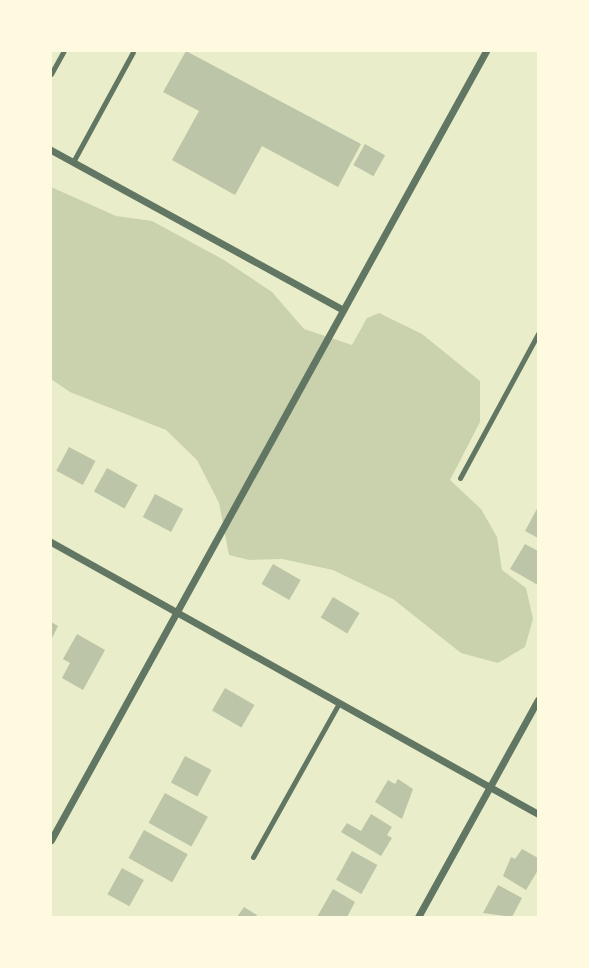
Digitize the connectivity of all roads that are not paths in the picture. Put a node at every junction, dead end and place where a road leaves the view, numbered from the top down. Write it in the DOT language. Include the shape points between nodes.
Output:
graph roads {
  1 [pos="64,51"];
  2 [pos="486,51"];
  3 [pos="133,52"];
  4 [pos="51,74"];
  5 [pos="51,150"];
  6 [pos="73,162"];
  7 [pos="343,310"];
  8 [pos="538,334"];
  9 [pos="460,478"];
  10 [pos="51,542"];
  11 [pos="176,611"];
  12 [pos="538,700"];
  13 [pos="338,703"];
  14 [pos="490,787"];
  15 [pos="538,814"];
  16 [pos="51,839"];
  17 [pos="253,857"];
  18 [pos="418,917"];
  1 -- 4 [label="lane"];
  2 -- 7 [label="street"];
  3 -- 6 [label="lane"];
  5 -- 6 [label="street"];
  6 -- 7 [label="street"];
  7 -- 11 [label="street"];
  8 -- 9 [label="lane"];
  10 -- 11 [label="street"];
  11 -- 13 [label="street"];
  11 -- 16 [label="street"];
  12 -- 14 [label="street"];
  13 -- 14 [label="street"];
  13 -- 17 [label="lane"];
  14 -- 15 [label="street"];
  14 -- 18 [label="street"];
}
